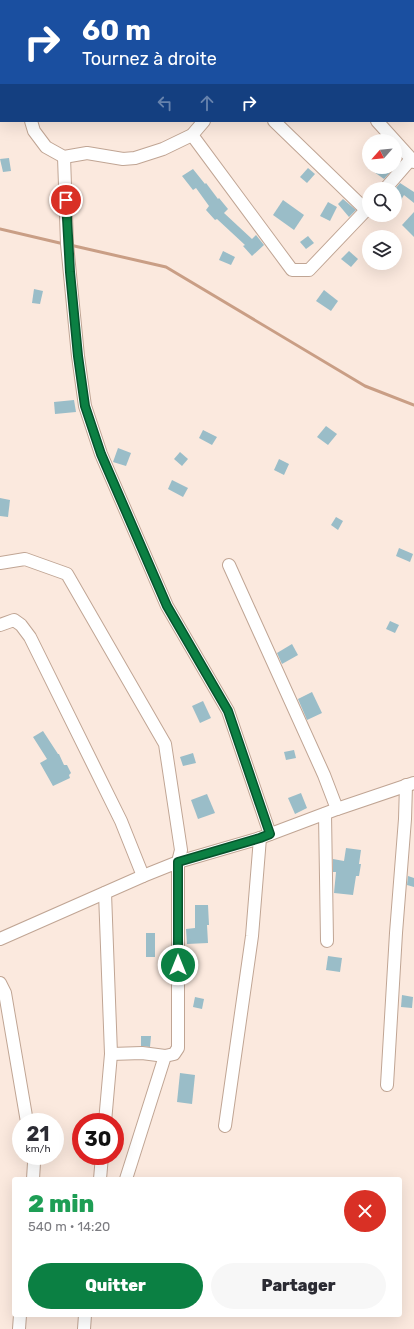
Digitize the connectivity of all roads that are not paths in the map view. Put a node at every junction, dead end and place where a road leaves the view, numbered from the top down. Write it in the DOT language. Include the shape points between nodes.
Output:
graph roads {
  1 [pos="31,122"];
  2 [pos="203,122"];
  3 [pos="275,122"];
  4 [pos="378,122"];
  5 [pos="192,135"];
  6 [pos="64,157"];
  7 [pos="413,160"];
  8 [pos="391,182"];
  9 [pos="362,202"];
  10 [pos="362,214"];
  11 [pos="0,564"];
  12 [pos="229,565"];
  13 [pos="0,624"];
  14 [pos="410,784"];
  15 [pos="336,809"];
  16 [pos="325,814"];
  17 [pos="265,836"];
  18 [pos="178,862"];
  19 [pos="143,876"];
  20 [pos="105,893"];
  21 [pos="0,939"];
  22 [pos="327,941"];
  23 [pos="0,982"];
  24 [pos="111,1054"];
  25 [pos="165,1056"];
  26 [pos="387,1085"];
  27 [pos="25,1113"];
  28 [pos="106,1113"];
  29 [pos="225,1126"];
  30 [pos="34,1165"];
  31 [pos="101,1165"];
  32 [pos="33,1177"];
  33 [pos="100,1177"];
  34 [pos="127,1177"];
  35 [pos="20,1317"];
  36 [pos="85,1317"];
  37 [pos="19,1329"];
  38 [pos="84,1329"];
  1 -- 6 [label="street" via="34,131 46,147"];
  2 -- 5 [label="street"];
  3 -- 9 [label="street"];
  4 -- 7 [label="street"];
  5 -- 6 [label="street" via="163,149 135,158 123,159 87,153"];
  5 -- 10 [label="street" via="292,270 310,270"];
  6 -- 17 [label="street" via="67,244 85,406 101,454 167,606 228,711"];
  7 -- 8 [label="street"];
  11 -- 18 [label="street" via="25,559 67,574 166,744 181,850"];
  12 -- 15 [label="street" via="324,775"];
  13 -- 19 [label="street" via="14,620 30,637 121,821"];
  14 -- 15 [label="street"];
  14 -- 26 [label="street" via="396,933"];
  15 -- 16 [label="street"];
  16 -- 17 [label="street"];
  16 -- 22 [label="street"];
  17 -- 18 [label="street"];
  17 -- 29 [label="street"];
  18 -- 19 [label="street"];
  18 -- 25 [label="street" via="178,1048 174,1054"];
  19 -- 20 [label="street"];
  20 -- 21 [label="street"];
  20 -- 24 [label="street"];
  23 -- 27 [label="street" via="5,993"];
  24 -- 25 [label="street" via="142,1053"];
  24 -- 28 [label="street"];
  25 -- 34 [label="street"];
  30 -- 32 [label="street"];
  31 -- 33 [label="street"];
  35 -- 37 [label="street"];
  36 -- 38 [label="street"];
}
